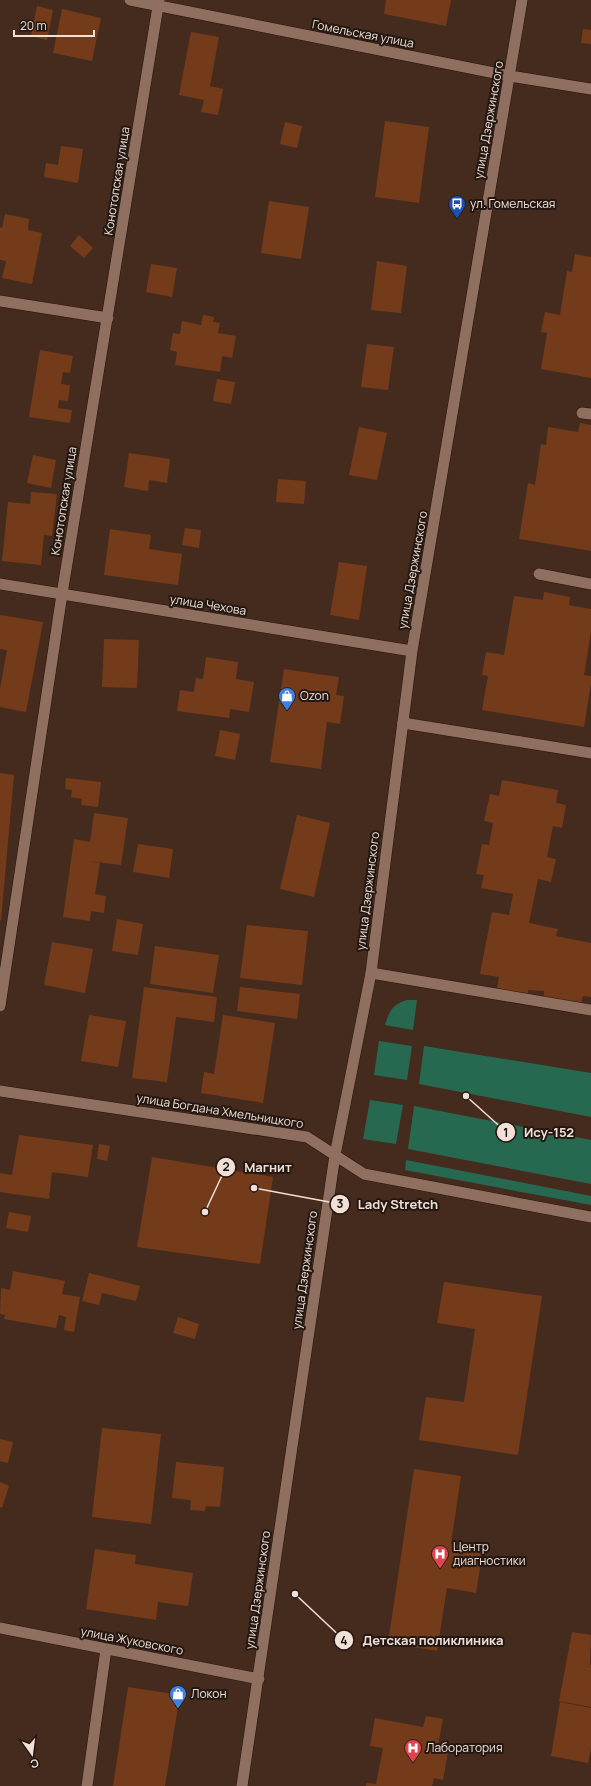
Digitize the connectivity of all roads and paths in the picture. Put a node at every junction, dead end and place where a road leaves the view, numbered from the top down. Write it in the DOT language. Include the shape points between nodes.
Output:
graph roads {
  1 [pos="130,0"];
  2 [pos="522,0"];
  3 [pos="158,3"];
  4 [pos="510,76"];
  5 [pos="591,89"];
  6 [pos="0,301"];
  7 [pos="108,318"];
  8 [pos="539,574"];
  9 [pos="0,584"];
  10 [pos="591,584"];
  11 [pos="62,594"];
  12 [pos="412,651"];
  13 [pos="403,723"];
  14 [pos="591,753"];
  15 [pos="370,973"];
  16 [pos="0,1006"];
  17 [pos="591,1010"];
  18 [pos="0,1091"];
  19 [pos="335,1155"];
  20 [pos="591,1217"];
  21 [pos="0,1628"];
  22 [pos="106,1649"];
  23 [pos="259,1679"];
  24 [pos="87,1786"];
  25 [pos="242,1786"];
  1 -- 3 [label="street, Гомельская улица"];
  2 -- 4 [label="street, улица Дзержинского"];
  3 -- 4 [label="street, Гомельская улица"];
  3 -- 7 [label="street, Конотопская улица"];
  4 -- 5 [label="street, Гомельская улица"];
  4 -- 12 [label="street, улица Дзержинского"];
  6 -- 7 [label="street"];
  7 -- 11 [label="street, Конотопская улица"];
  8 -- 10 [label="street"];
  9 -- 11 [label="street, улица Чехова"];
  11 -- 12 [label="street, улица Чехова"];
  11 -- 16 [label="street, Конотопская улица"];
  12 -- 13 [label="street, улица Дзержинского"];
  13 -- 14 [label="street"];
  13 -- 15 [label="street, улица Дзержинского"];
  15 -- 17 [label="street"];
  15 -- 19 [label="street, улица Дзержинского"];
  18 -- 19 [label="street, улица Богдана Хмельницкого" via="306,1137"];
  19 -- 20 [label="street, улица Богдана Хмельницкого" via="364,1174"];
  19 -- 23 [label="street, улица Дзержинского"];
  21 -- 22 [label="street, улица Жуковского"];
  22 -- 23 [label="street, улица Жуковского"];
  22 -- 24 [label="street"];
  23 -- 25 [label="street, улица Дзержинского"];
}
